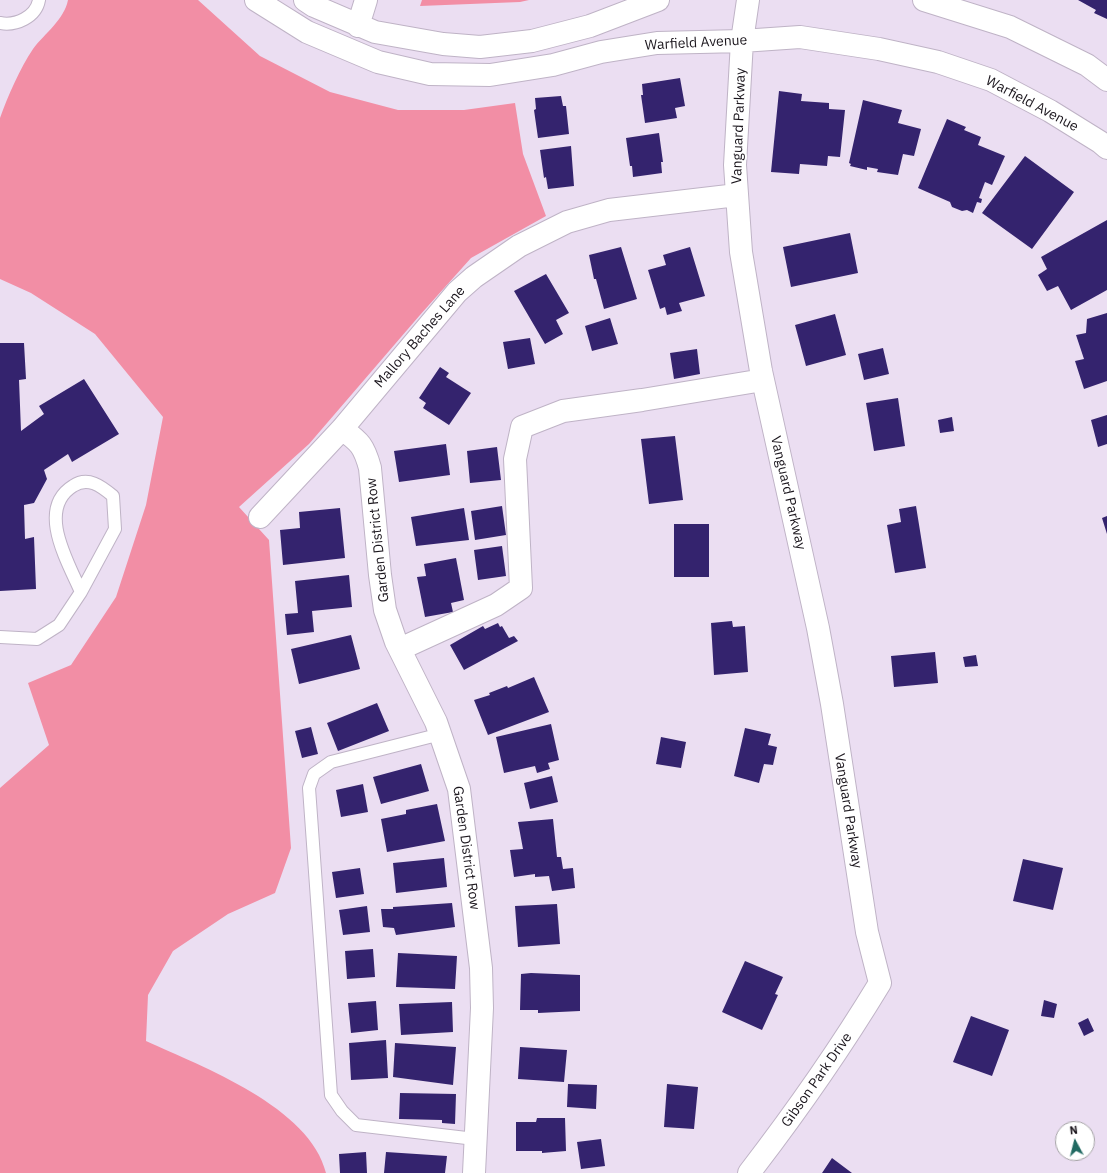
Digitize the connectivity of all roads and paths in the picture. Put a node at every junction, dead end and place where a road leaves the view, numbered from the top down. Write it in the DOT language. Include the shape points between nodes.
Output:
graph roads {
  1 [pos="39,0"];
  2 [pos="256,0"];
  3 [pos="305,0"];
  4 [pos="366,0"];
  5 [pos="658,0"];
  6 [pos="748,0"];
  7 [pos="924,0"];
  8 [pos="0,24"];
  9 [pos="358,26"];
  10 [pos="742,41"];
  11 [pos="1107,80"];
  12 [pos="1107,148"];
  13 [pos="737,195"];
  14 [pos="763,380"];
  15 [pos="342,429"];
  16 [pos="260,516"];
  17 [pos="81,592"];
  18 [pos="0,637"];
  19 [pos="400,649"];
  20 [pos="441,734"];
  21 [pos="880,983"];
  22 [pos="475,1139"];
  23 [pos="474,1173"];
  24 [pos="749,1173"];
  1 -- 8 [label="lane" via="35,11 28,18"];
  2 -- 10 [label="street, Warfield Avenue" via="307,32 378,62 430,74 490,75 553,65 601,52 657,43"];
  3 -- 9 [label="street"];
  4 -- 9 [label="street"];
  5 -- 9 [label="street" via="590,26 532,41 480,47 443,44 375,32"];
  6 -- 10 [label="street, Vanguard Parkway"];
  7 -- 11 [label="street" via="1010,27 1087,65"];
  10 -- 12 [label="street, Warfield Avenue" via="800,37 879,49 938,62 991,80 1050,111"];
  10 -- 13 [label="street, Vanguard Parkway" via="735,165"];
  13 -- 14 [label="street, Vanguard Parkway" via="741,252"];
  13 -- 15 [label="street, Mallory Baches Lane" via="608,210 567,222 519,246 457,292"];
  14 -- 19 [label="street" via="563,412 522,427 515,459 521,588 496,605"];
  14 -- 21 [label="street, Vanguard Parkway" via="818,628 867,932"];
  15 -- 16 [label="street, Mallory Baches Lane"];
  15 -- 19 [label="street, Garden District Row" via="358,440 370,468 385,610"];
  17 -- 17 [label="lane" via="115,529 113,496 95,482 78,482 63,492 55,511 58,537"];
  17 -- 18 [label="lane" via="59,625 37,639"];
  19 -- 20 [label="street, Garden District Row"];
  20 -- 22 [label="street, Garden District Row" via="459,789 481,968 482,1008"];
  20 -- 22 [label="lane" via="331,762 314,774 310,788 331,1095 356,1126"];
  21 -- 24 [label="street, Gibson Park Drive" via="834,1057"];
  22 -- 23 [label="street, Garden District Row"];
}
